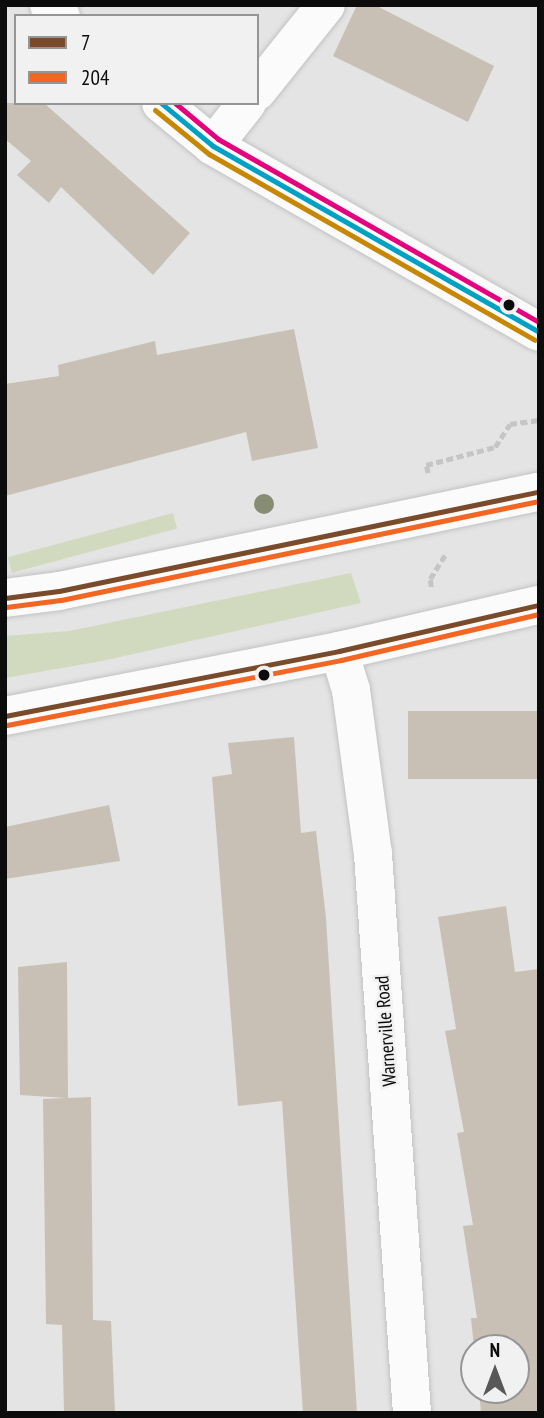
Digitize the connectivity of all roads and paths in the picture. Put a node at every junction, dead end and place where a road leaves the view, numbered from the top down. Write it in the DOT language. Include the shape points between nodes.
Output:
graph roads {
  1 [pos="326,5"];
  2 [pos="259,89"];
  3 [pos="164,105"];
  4 [pos="245,105"];
  5 [pos="213,146"];
  6 [pos="539,332"];
  7 [pos="539,420"];
  8 [pos="539,492"];
  9 [pos="437,516"];
  10 [pos="5,598"];
  11 [pos="539,605"];
  12 [pos="439,628"];
  13 [pos="339,651"];
  14 [pos="5,716"];
  15 [pos="412,1413"];
  1 -- 2 [label="main road"];
  3 -- 5 [label="main road"];
  4 -- 5 [label="main road"];
  5 -- 6 [label="main road"];
  7 -- 9 [label="path" via="510,424 495,447 426,466"];
  8 -- 9 [label="main road"];
  9 -- 10 [label="main road" via="59,592"];
  9 -- 12 [label="path" via="447,556 430,579"];
  11 -- 12 [label="main road"];
  12 -- 13 [label="main road"];
  13 -- 14 [label="main road"];
  13 -- 15 [label="main road, Warnerville Road" via="351,690 373,854"];
}
